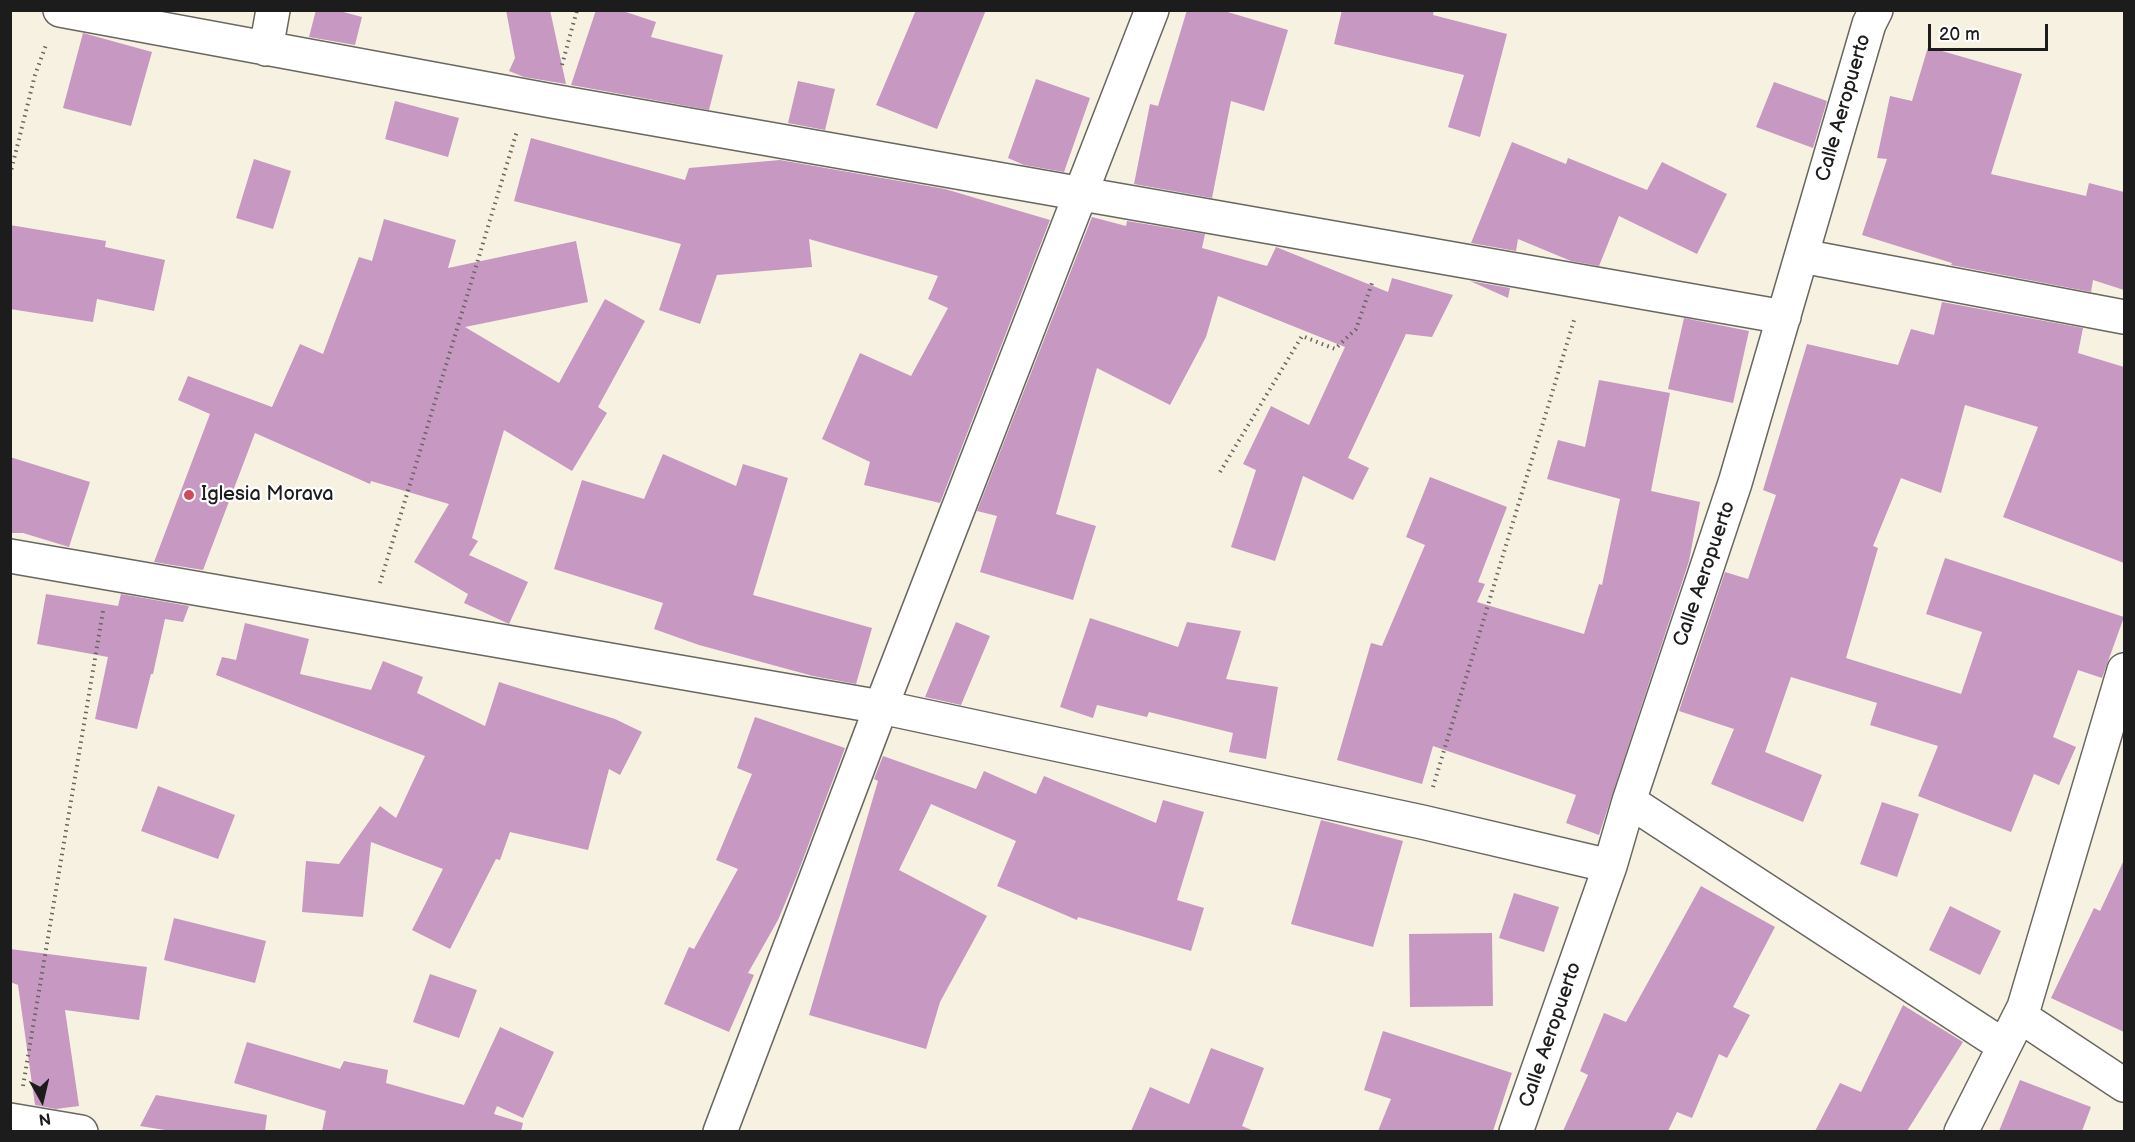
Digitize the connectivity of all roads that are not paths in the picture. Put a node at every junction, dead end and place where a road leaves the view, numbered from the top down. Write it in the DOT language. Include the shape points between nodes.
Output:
graph roads {
  1 [pos="60,10"];
  2 [pos="273,10"];
  3 [pos="1152,10"];
  4 [pos="1876,10"];
  5 [pos="196,24"];
  6 [pos="266,49"];
  7 [pos="1082,193"];
  8 [pos="1802,256"];
  9 [pos="1784,317"];
  10 [pos="2124,317"];
  11 [pos="10,556"];
  12 [pos="2124,670"];
  13 [pos="881,707"];
  14 [pos="1629,801"];
  15 [pos="1611,866"];
  16 [pos="2020,1016"];
  17 [pos="2004,1046"];
  18 [pos="2124,1085"];
  19 [pos="13,1121"];
  20 [pos="81,1131"];
  21 [pos="720,1131"];
  22 [pos="1516,1131"];
  23 [pos="1961,1131"];
  1 -- 5 [label="street"];
  2 -- 6 [label="street"];
  3 -- 7 [label="street"];
  4 -- 8 [label="street, Calle Aeropuerto"];
  5 -- 6 [label="street"];
  6 -- 7 [label="street"];
  7 -- 9 [label="street"];
  7 -- 13 [label="street"];
  8 -- 9 [label="street, Calle Aeropuerto"];
  8 -- 10 [label="street"];
  9 -- 14 [label="street, Calle Aeropuerto" via="1735,483"];
  11 -- 13 [label="street"];
  12 -- 16 [label="street"];
  13 -- 15 [label="street"];
  13 -- 21 [label="street"];
  14 -- 15 [label="street, Calle Aeropuerto"];
  14 -- 17 [label="street"];
  15 -- 22 [label="street, Calle Aeropuerto"];
  16 -- 17 [label="street"];
  16 -- 18 [label="street"];
  17 -- 23 [label="street"];
  19 -- 20 [label="street"];
}
